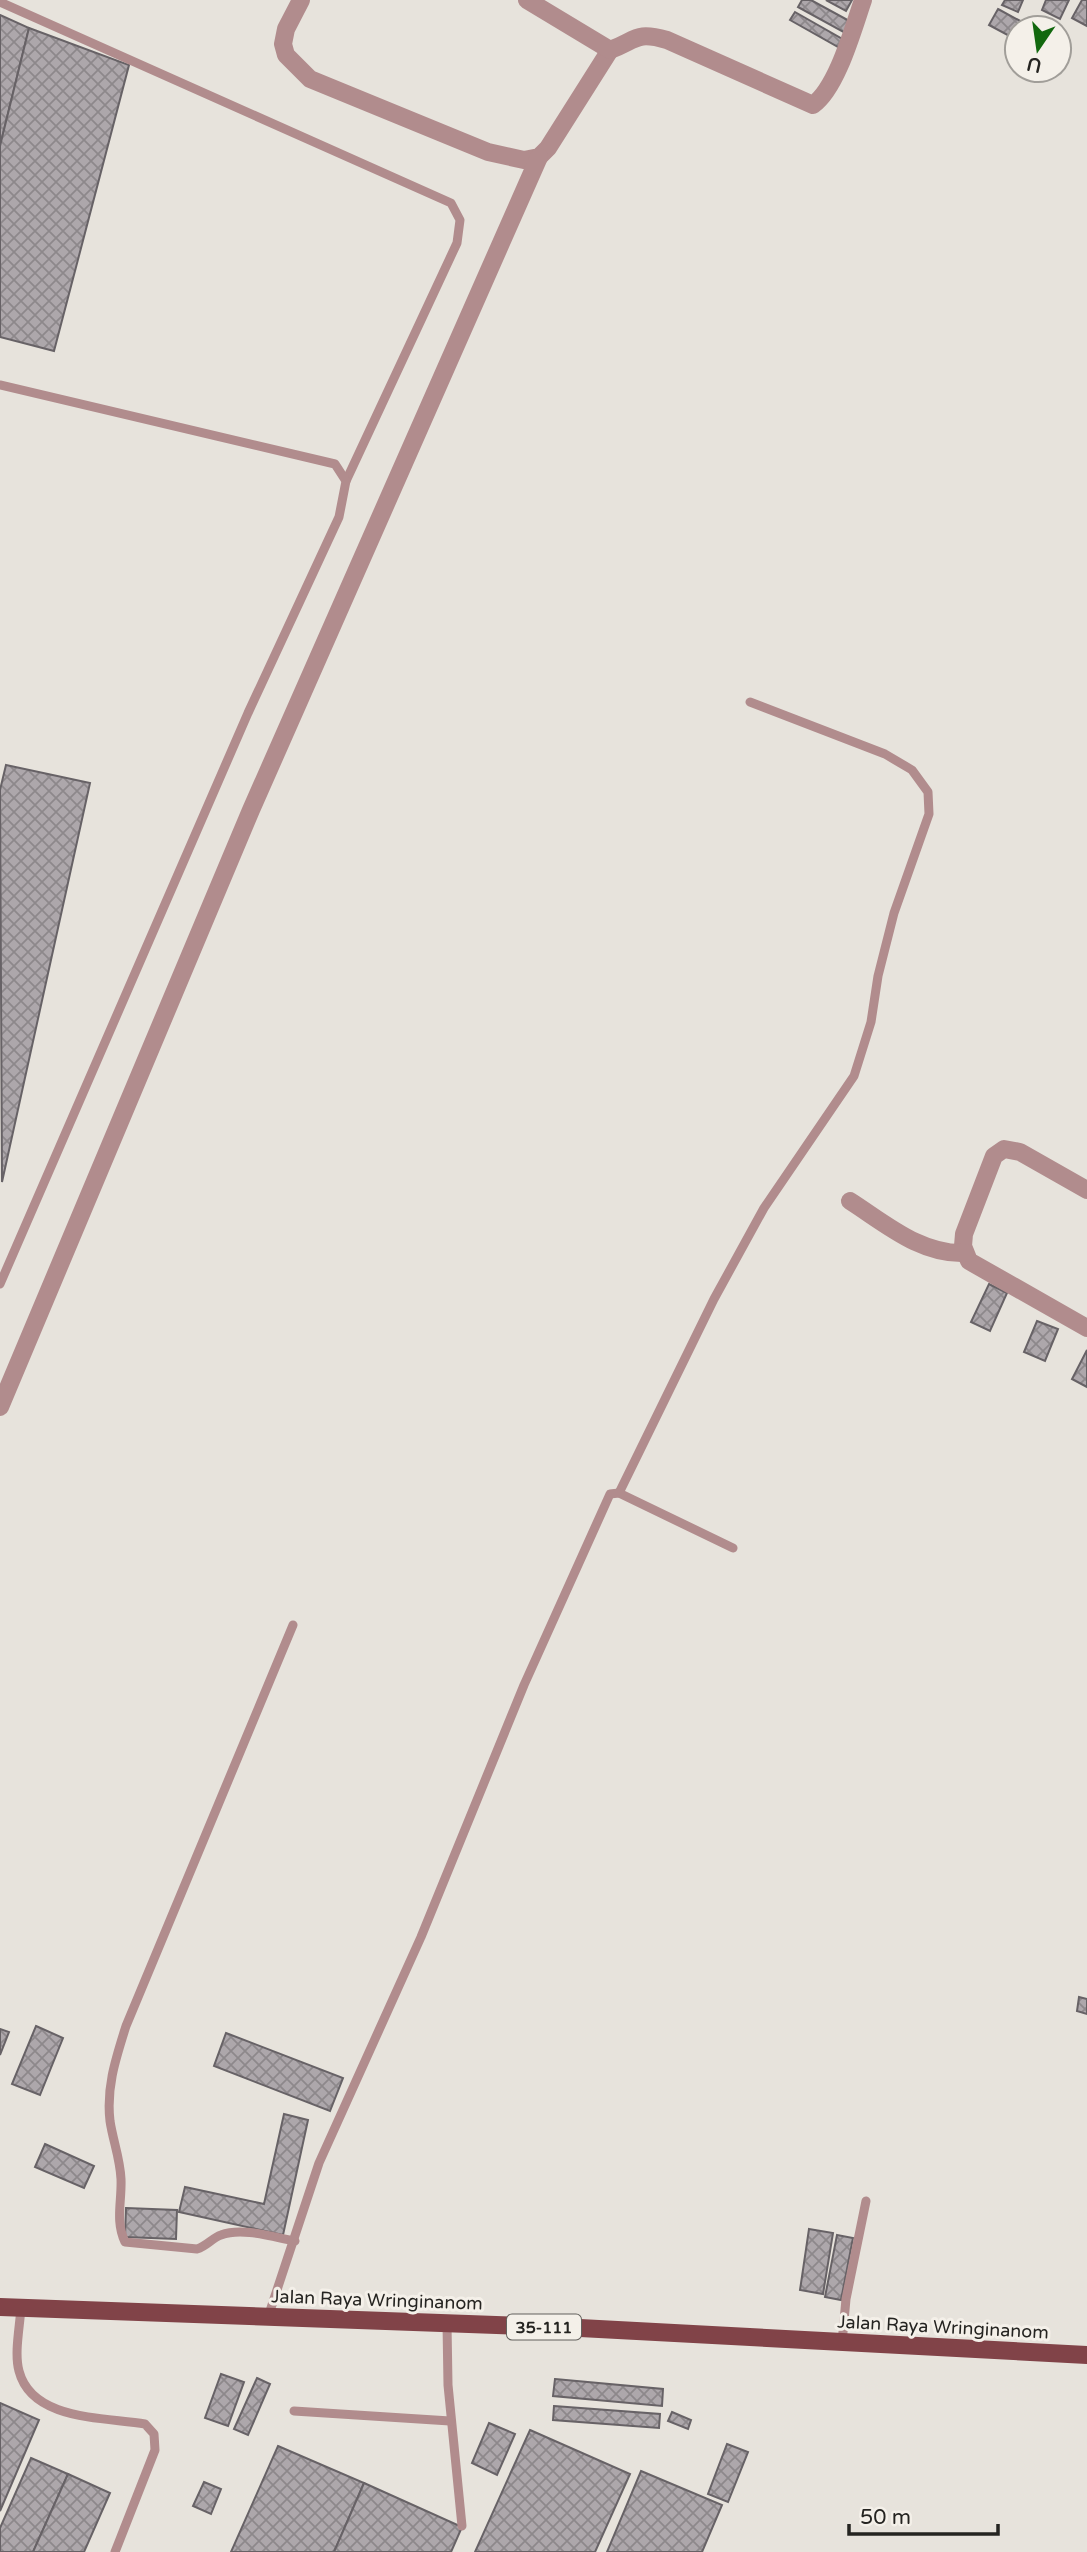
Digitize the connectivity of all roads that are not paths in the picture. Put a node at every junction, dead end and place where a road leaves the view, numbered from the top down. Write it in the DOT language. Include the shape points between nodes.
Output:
graph roads {
  1 [pos="301,0"];
  2 [pos="527,0"];
  3 [pos="863,0"];
  4 [pos="0,2"];
  5 [pos="610,50"];
  6 [pos="539,157"];
  7 [pos="0,385"];
  8 [pos="346,481"];
  9 [pos="750,702"];
  10 [pos="1087,1190"];
  11 [pos="850,1201"];
  12 [pos="965,1253"];
  13 [pos="0,1284"];
  14 [pos="1087,1328"];
  15 [pos="0,1407"];
  16 [pos="619,1493"];
  17 [pos="733,1548"];
  18 [pos="293,1625"];
  19 [pos="866,2202"];
  20 [pos="295,2241"];
  21 [pos="0,2306"];
  22 [pos="21,2307"];
  23 [pos="268,2317"];
  24 [pos="448,2333"];
  25 [pos="842,2343"];
  26 [pos="1087,2355"];
  27 [pos="294,2411"];
  28 [pos="450,2421"];
  29 [pos="462,2526"];
  30 [pos="115,2552"];
  1 -- 6 [label="street" via="283,44 286,55 310,79 488,152 524,160"];
  2 -- 5 [label="street"];
  3 -- 5 [label="street" via="831,82 823,98 813,105 646,34"];
  4 -- 8 [label="lane" via="451,203 460,220 457,243"];
  5 -- 6 [label="street"];
  6 -- 15 [label="street" via="251,810"];
  7 -- 8 [label="lane" via="335,464"];
  8 -- 13 [label="lane" via="339,517 248,713"];
  9 -- 16 [label="lane" via="885,754 912,770 928,792 929,814 894,913 872,1023 854,1076 764,1208"];
  10 -- 12 [label="street" via="1020,1152 999,1151 964,1234"];
  11 -- 12 [label="street" via="924,1247 944,1254"];
  12 -- 14 [label="street" via="977,1266"];
  16 -- 17 [label="lane"];
  16 -- 20 [label="lane" via="610,1494 601,1511 524,1685 421,1937 319,2163"];
  18 -- 20 [label="lane" via="127,2026 108,2097 119,2150 118,2228 125,2242 197,2249 229,2232"];
  19 -- 25 [label="lane"];
  20 -- 23 [label="lane"];
  21 -- 22 [label="main road, Jalan Raya Wringinanom / 35-111"];
  22 -- 23 [label="main road, Jalan Raya Wringinanom / 35-111"];
  22 -- 30 [label="lane" via="18,2362 23,2382 37,2401 58,2410 145,2424 154,2434 155,2450"];
  23 -- 24 [label="main road, Jalan Raya Wringinanom / 35-111"];
  24 -- 25 [label="main road, Jalan Raya Wringinanom / 35-111" via="580,2328"];
  24 -- 28 [label="lane"];
  25 -- 26 [label="main road, Jalan Raya Wringinanom / 35-111"];
  27 -- 28 [label="lane"];
  28 -- 29 [label="lane"];
}
